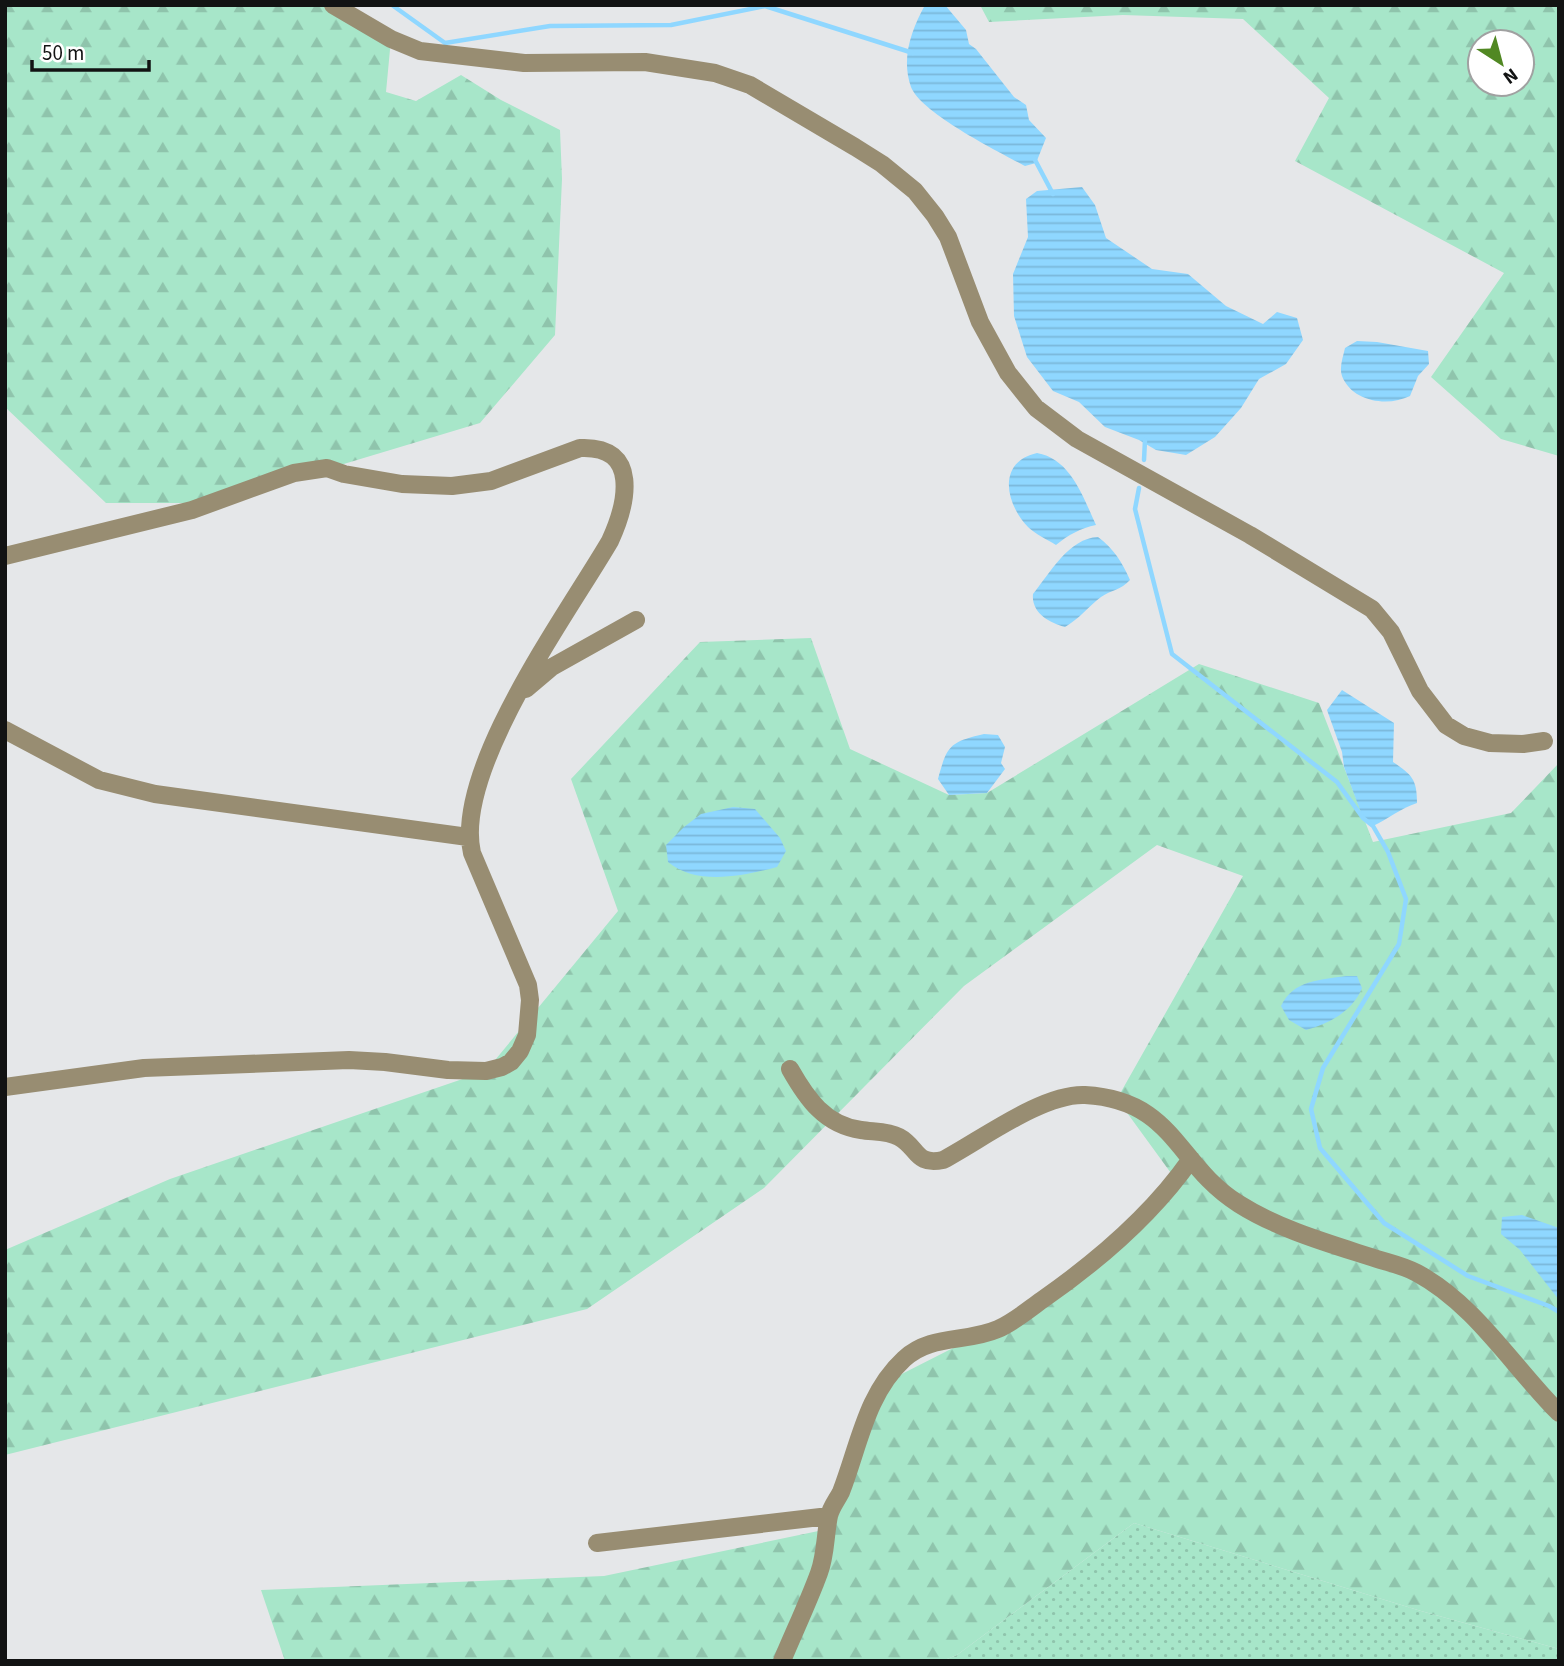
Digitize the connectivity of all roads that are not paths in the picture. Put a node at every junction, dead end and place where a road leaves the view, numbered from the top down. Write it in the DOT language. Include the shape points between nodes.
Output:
graph roads {
  1 [pos="333,5"];
  2 [pos="5,556"];
  3 [pos="636,620"];
  4 [pos="518,695"];
  5 [pos="5,730"];
  6 [pos="1544,741"];
  7 [pos="468,837"];
  8 [pos="790,1069"];
  9 [pos="5,1087"];
  10 [pos="1191,1158"];
  11 [pos="1559,1413"];
  12 [pos="829,1516"];
  13 [pos="597,1543"];
  14 [pos="782,1661"];
  1 -- 6 [label="street" via="420,51 524,63 645,62 715,73 750,85 855,147 915,191 935,216 948,237 980,322 1008,373 1036,408 1077,439 1372,609 1391,632 1420,691 1446,725 1490,743"];
  2 -- 4 [label="street" via="192,510 294,474 327,468 402,484 452,486 491,481 580,448 601,450 614,457 625,477 618,523"];
  3 -- 4 [label="street" via="552,667"];
  4 -- 7 [label="street" via="485,764"];
  5 -- 7 [label="street" via="99,780 155,794"];
  7 -- 9 [label="street" via="528,985 527,1035 511,1062 486,1071 349,1060 144,1068"];
  8 -- 10 [label="street" via="817,1110 852,1129 897,1135 925,1161 943,1160 1062,1097 1084,1095 1117,1099 1142,1109 1166,1128"];
  10 -- 11 [label="street" via="1240,1205 1289,1228 1417,1273 1449,1295"];
  10 -- 12 [label="street" via="1148,1212 1065,1284 1006,1326 986,1335 935,1341 901,1361 863,1420"];
  12 -- 13 [label="street"];
  12 -- 14 [label="street" via="820,1572"];
}
